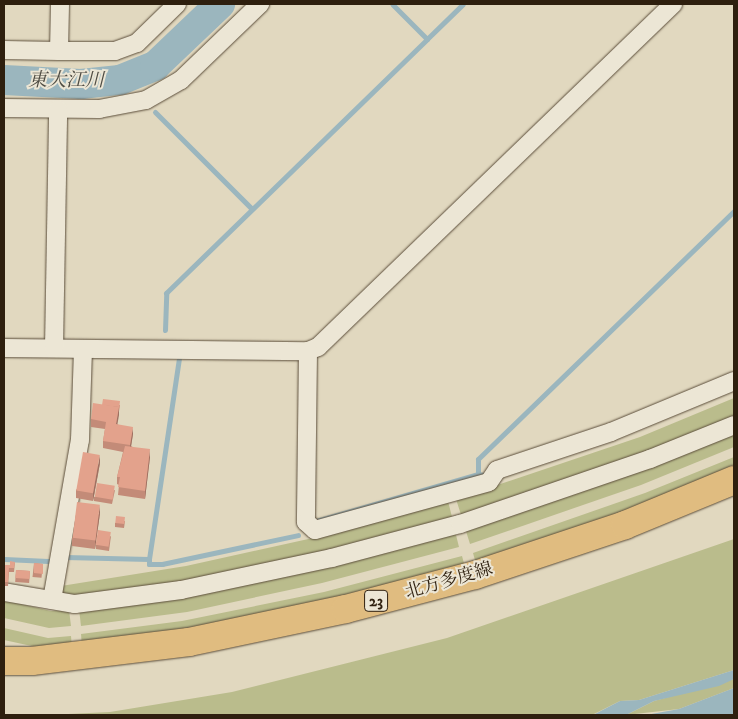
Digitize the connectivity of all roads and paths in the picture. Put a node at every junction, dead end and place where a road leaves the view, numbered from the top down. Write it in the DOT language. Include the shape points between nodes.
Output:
graph roads {
  1 [pos="60,4"];
  2 [pos="177,4"];
  3 [pos="260,4"];
  4 [pos="673,4"];
  5 [pos="4,50"];
  6 [pos="59,51"];
  7 [pos="4,108"];
  8 [pos="58,109"];
  9 [pos="4,348"];
  10 [pos="54,348"];
  11 [pos="83,349"];
  12 [pos="308,351"];
  13 [pos="734,381"];
  14 [pos="734,425"];
  15 [pos="734,480"];
  16 [pos="4,592"];
  17 [pos="52,600"];
  18 [pos="4,647"];
  19 [pos="4,661"];
  20 [pos="32,661"];
  1 -- 6 [label="street"];
  2 -- 6 [label="street" via="137,44 115,51"];
  3 -- 8 [label="street" via="181,80 162,92 123,106"];
  4 -- 12 [label="street" via="318,347"];
  5 -- 6 [label="street"];
  7 -- 8 [label="street"];
  8 -- 10 [label="street"];
  9 -- 10 [label="street"];
  10 -- 11 [label="street"];
  11 -- 12 [label="street"];
  11 -- 17 [label="street" via="80,440"];
  12 -- 13 [label="street" via="306,522 315,530 489,482 497,470 611,432"];
  14 -- 17 [label="street" via="650,459 460,524 332,558 180,590 75,604"];
  15 -- 20 [label="main road, 北方多度線 / 23" via="625,525 475,575 355,607 189,642"];
  16 -- 17 [label="street"];
  18 -- 20 [label="street"];
  19 -- 20 [label="main road, 北方多度線 / 23"];
}
